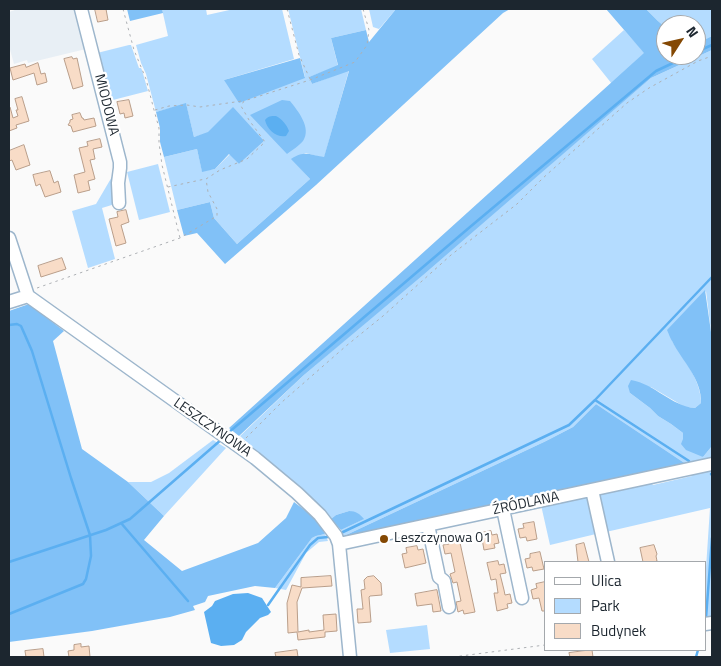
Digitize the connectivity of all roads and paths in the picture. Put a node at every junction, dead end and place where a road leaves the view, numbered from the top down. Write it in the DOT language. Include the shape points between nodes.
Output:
graph roads {
  1 [pos="80,9"];
  2 [pos="123,9"];
  3 [pos="286,9"];
  4 [pos="363,9"];
  5 [pos="712,56"];
  6 [pos="310,80"];
  7 [pos="244,101"];
  8 [pos="154,110"];
  9 [pos="206,179"];
  10 [pos="168,187"];
  11 [pos="119,203"];
  12 [pos="9,238"];
  13 [pos="180,238"];
  14 [pos="28,294"];
  15 [pos="9,302"];
  16 [pos="236,443"];
  17 [pos="712,464"];
  18 [pos="592,490"];
  19 [pos="503,509"];
  20 [pos="428,525"];
  21 [pos="339,544"];
  22 [pos="608,561"];
  23 [pos="522,598"];
  24 [pos="449,606"];
  25 [pos="544,645"];
  26 [pos="350,657"];
  27 [pos="453,657"];
  1 -- 11 [label="street, MIODOWA" via="120,162"];
  2 -- 8 [label="path"];
  3 -- 6 [label="path"];
  4 -- 6 [label="path" via="369,30 367,45 355,62"];
  5 -- 16 [label="path" via="627,103 517,204 451,255"];
  6 -- 7 [label="path"];
  7 -- 8 [label="path" via="200,107 187,104"];
  7 -- 9 [label="path" via="241,106 265,142 247,159"];
  8 -- 10 [label="path"];
  9 -- 10 [label="path"];
  9 -- 13 [label="path" via="217,216"];
  10 -- 13 [label="path"];
  12 -- 14 [label="street"];
  13 -- 14 [label="path"];
  14 -- 15 [label="street"];
  14 -- 16 [label="street, LESZCZYNOWA" via="127,368"];
  16 -- 21 [label="street, LESZCZYNOWA" via="320,515"];
  17 -- 18 [label="street, ŹRÓDLANA"];
  18 -- 19 [label="street, ŹRÓDLANA"];
  18 -- 22 [label="street"];
  19 -- 20 [label="street, ŹRÓDLANA"];
  19 -- 23 [label="street"];
  20 -- 21 [label="street, ŹRÓDLANA"];
  20 -- 24 [label="street"];
  21 -- 26 [label="street, LESZCZYNOWA"];
  25 -- 27 [label="path"];
}
